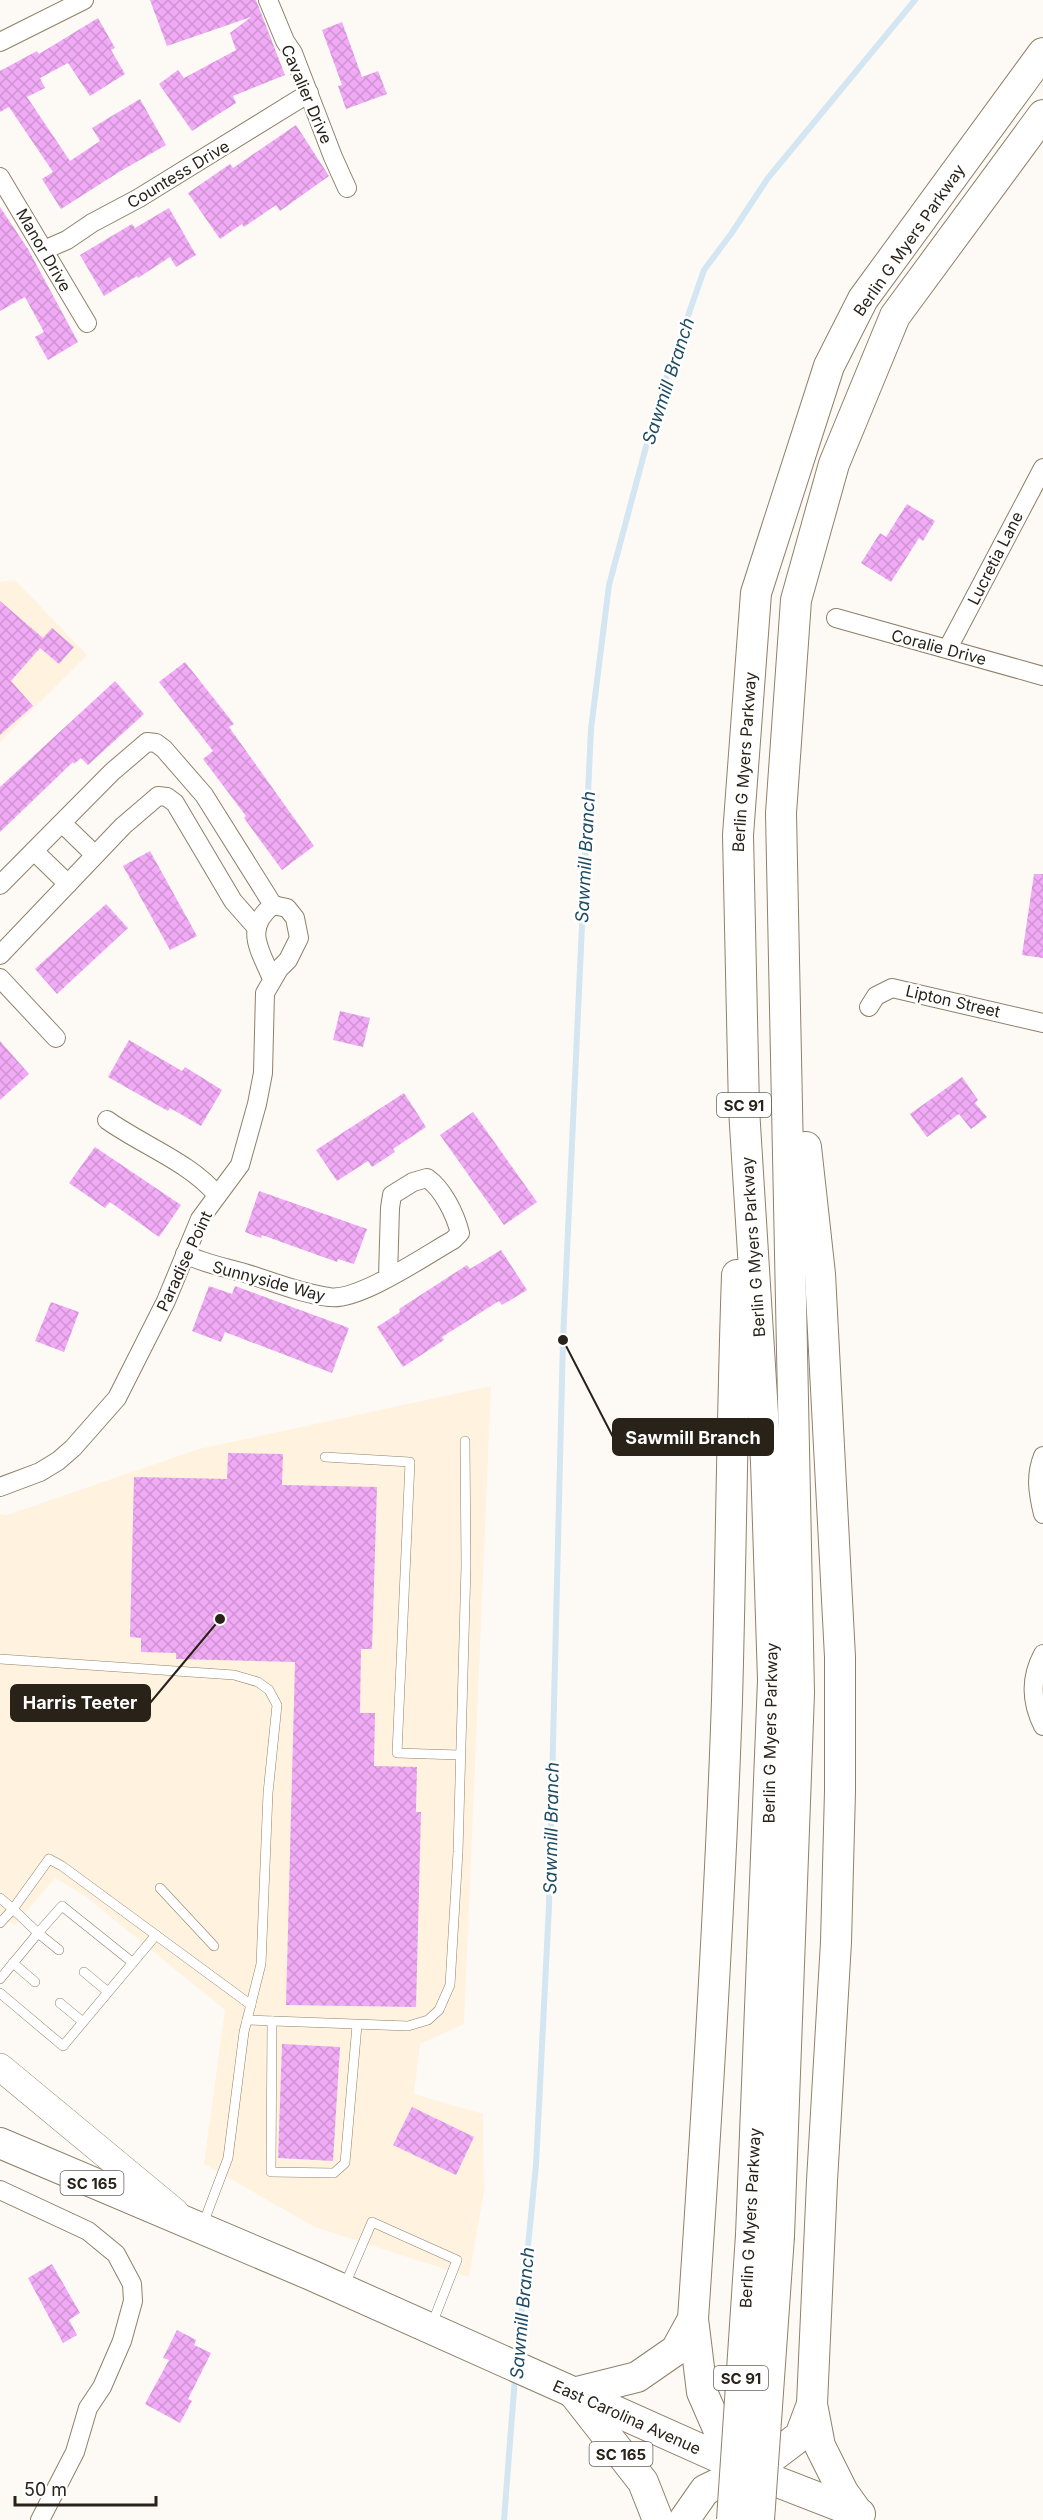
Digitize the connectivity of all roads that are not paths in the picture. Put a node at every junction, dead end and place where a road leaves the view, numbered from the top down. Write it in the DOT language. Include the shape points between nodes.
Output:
graph roads {
  1 [pos="84,0"];
  2 [pos="268,0"];
  3 [pos="0,42"];
  4 [pos="1043,53"];
  5 [pos="309,93"];
  6 [pos="1043,115"];
  7 [pos="0,177"];
  8 [pos="347,188"];
  9 [pos="44,250"];
  10 [pos="863,299"];
  11 [pos="895,316"];
  12 [pos="87,324"];
  13 [pos="1043,468"];
  14 [pos="836,618"];
  15 [pos="948,648"];
  16 [pos="1043,676"];
  17 [pos="62,823"];
  18 [pos="34,851"];
  19 [pos="95,855"];
  20 [pos="68,884"];
  21 [pos="0,885"];
  22 [pos="273,905"];
  23 [pos="255,926"];
  24 [pos="786,950"];
  25 [pos="0,955"];
  26 [pos="0,978"];
  27 [pos="272,979"];
  28 [pos="868,1007"];
  29 [pos="1043,1023"];
  30 [pos="56,1038"];
  31 [pos="744,1109"];
  32 [pos="107,1120"];
  33 [pos="217,1195"];
  34 [pos="185,1254"];
  35 [pos="388,1277"];
  36 [pos="465,1441"];
  37 [pos="1043,1456"];
  38 [pos="325,1457"];
  39 [pos="0,1487"];
  40 [pos="1043,1514"];
  41 [pos="1043,1654"];
  42 [pos="0,1659"];
  43 [pos="1043,1726"];
  44 [pos="459,1755"];
  45 [pos="160,1888"];
  46 [pos="0,1898"];
  47 [pos="13,1909"];
  48 [pos="0,1923"];
  49 [pos="38,1933"];
  50 [pos="156,1935"];
  51 [pos="214,1946"];
  52 [pos="59,1950"];
  53 [pos="132,1962"];
  54 [pos="13,1963"];
  55 [pos="84,1972"];
  56 [pos="0,1979"];
  57 [pos="35,1982"];
  58 [pos="108,1992"];
  59 [pos="0,1993"];
  60 [pos="60,2002"];
  61 [pos="250,2005"];
  62 [pos="247,2020"];
  63 [pos="272,2021"];
  64 [pos="83,2022"];
  65 [pos="357,2025"];
  66 [pos="0,2067"];
  67 [pos="0,2143"];
  68 [pos="0,2190"];
  69 [pos="193,2225"];
  70 [pos="765,2235"];
  71 [pos="343,2289"];
  72 [pos="693,2319"];
  73 [pos="430,2329"];
  74 [pos="563,2389"];
  75 [pos="812,2404"];
  76 [pos="747,2470"];
  77 [pos="866,2517"];
  78 [pos="40,2520"];
  79 [pos="658,2520"];
  80 [pos="684,2520"];
  81 [pos="732,2520"];
  82 [pos="759,2520"];
  83 [pos="768,2520"];
  1 -- 3 [label="street"];
  2 -- 5 [label="street, Cavalier Drive"];
  4 -- 10 [label="main road, Berlin G Myers Parkway / SC 91"];
  5 -- 8 [label="street, Cavalier Drive"];
  5 -- 9 [label="street, Countess Drive" via="67,240"];
  6 -- 11 [label="main road, Berlin G Myers Parkway / SC 91"];
  7 -- 9 [label="street, Manor Drive"];
  9 -- 12 [label="street, Manor Drive"];
  10 -- 11 [label="main road"];
  10 -- 31 [label="main road, Berlin G Myers Parkway / SC 91" via="829,366 756,592 738,835"];
  11 -- 24 [label="main road, Berlin G Myers Parkway / SC 91" via="834,464 795,600 782,813"];
  13 -- 15 [label="street, Lucretia Lane"];
  14 -- 15 [label="street, Coralie Drive"];
  15 -- 16 [label="street, Coralie Drive"];
  17 -- 18 [label="street"];
  17 -- 19 [label="street"];
  17 -- 22 [label="street" via="140,745 156,743 204,795"];
  18 -- 20 [label="street"];
  18 -- 21 [label="street"];
  19 -- 20 [label="street"];
  19 -- 23 [label="street" via="152,799 167,797 175,803 233,901"];
  20 -- 25 [label="street"];
  22 -- 23 [label="street" via="263,912"];
  22 -- 27 [label="street, Paradise Point" via="287,908 295,918 299,938"];
  23 -- 27 [label="street"];
  24 -- 70 [label="main road, Berlin G Myers Parkway / SC 91" via="798,1694"];
  24 -- 75 [label="main road" via="820,1274 840,1657 836,1942"];
  26 -- 30 [label="street"];
  27 -- 33 [label="street, Paradise Point" via="263,1006 263,1073 258,1104 240,1165"];
  28 -- 29 [label="street, Lipton Street" via="876,996 892,988"];
  31 -- 70 [label="main road, Berlin G Myers Parkway / SC 91" via="766,1462 773,1680"];
  31 -- 72 [label="main road" via="716,1975"];
  32 -- 33 [label="street" via="188,1169 207,1182"];
  33 -- 34 [label="street, Paradise Point" via="200,1219"];
  34 -- 35 [label="street, Sunnyside Way" via="202,1263 331,1298 359,1292"];
  34 -- 39 [label="street, Paradise Point" via="117,1398 58,1461"];
  35 -- 35 [label="street, Sunnyside Way" via="460,1233 436,1184 427,1178 392,1195"];
  36 -- 44 [label="lane" via="466,1566"];
  37 -- 40 [label="street" via="1038,1468 1038,1491"];
  38 -- 44 [label="lane" via="410,1462 397,1753"];
  41 -- 43 [label="street" via="1033,1692"];
  42 -- 61 [label="lane" via="234,1675 258,1682 269,1690 277,1705 268,1793 261,1964"];
  44 -- 65 [label="lane" via="450,1985 439,2010 428,2020 408,2026"];
  45 -- 51 [label="lane"];
  46 -- 47 [label="lane"];
  47 -- 48 [label="lane"];
  47 -- 49 [label="lane"];
  47 -- 50 [label="lane" via="50,1860"];
  49 -- 52 [label="lane"];
  49 -- 53 [label="lane" via="62,1906"];
  49 -- 54 [label="lane"];
  50 -- 53 [label="lane"];
  50 -- 61 [label="lane"];
  53 -- 58 [label="lane"];
  54 -- 56 [label="lane"];
  54 -- 57 [label="lane"];
  55 -- 58 [label="lane"];
  58 -- 64 [label="lane"];
  59 -- 64 [label="lane" via="63,2046"];
  60 -- 64 [label="lane"];
  61 -- 62 [label="lane"];
  62 -- 63 [label="lane"];
  62 -- 69 [label="lane" via="228,2158"];
  63 -- 65 [label="lane"];
  63 -- 65 [label="lane" via="271,2172 334,2173 345,2163"];
  66 -- 69 [label="main road, SC 165"];
  67 -- 69 [label="main road, SC 165"];
  68 -- 78 [label="street" via="88,2231 116,2254 132,2284 133,2301 114,2360 88,2408 75,2452"];
  69 -- 71 [label="main road, East Carolina Avenue"];
  70 -- 81 [label="main road, Berlin G Myers Parkway / SC 91, bridge"];
  70 -- 82 [label="main road, Berlin G Myers Parkway / SC 91, bridge"];
  71 -- 73 [label="main road, East Carolina Avenue"];
  71 -- 73 [label="lane" via="372,2222 457,2260"];
  72 -- 74 [label="main road" via="676,2350 637,2377"];
  72 -- 76 [label="main road" via="702,2392 719,2431"];
  73 -- 74 [label="main road, East Carolina Avenue"];
  74 -- 76 [label="main road, East Carolina Avenue"];
  74 -- 79 [label="main road, SC 165" via="643,2482"];
  75 -- 76 [label="main road" via="800,2436"];
  75 -- 77 [label="main road" via="820,2446 843,2492"];
  76 -- 77 [label="main road, East Carolina Avenue"];
  76 -- 80 [label="main road" via="705,2490"];
  76 -- 83 [label="main road"];
}
